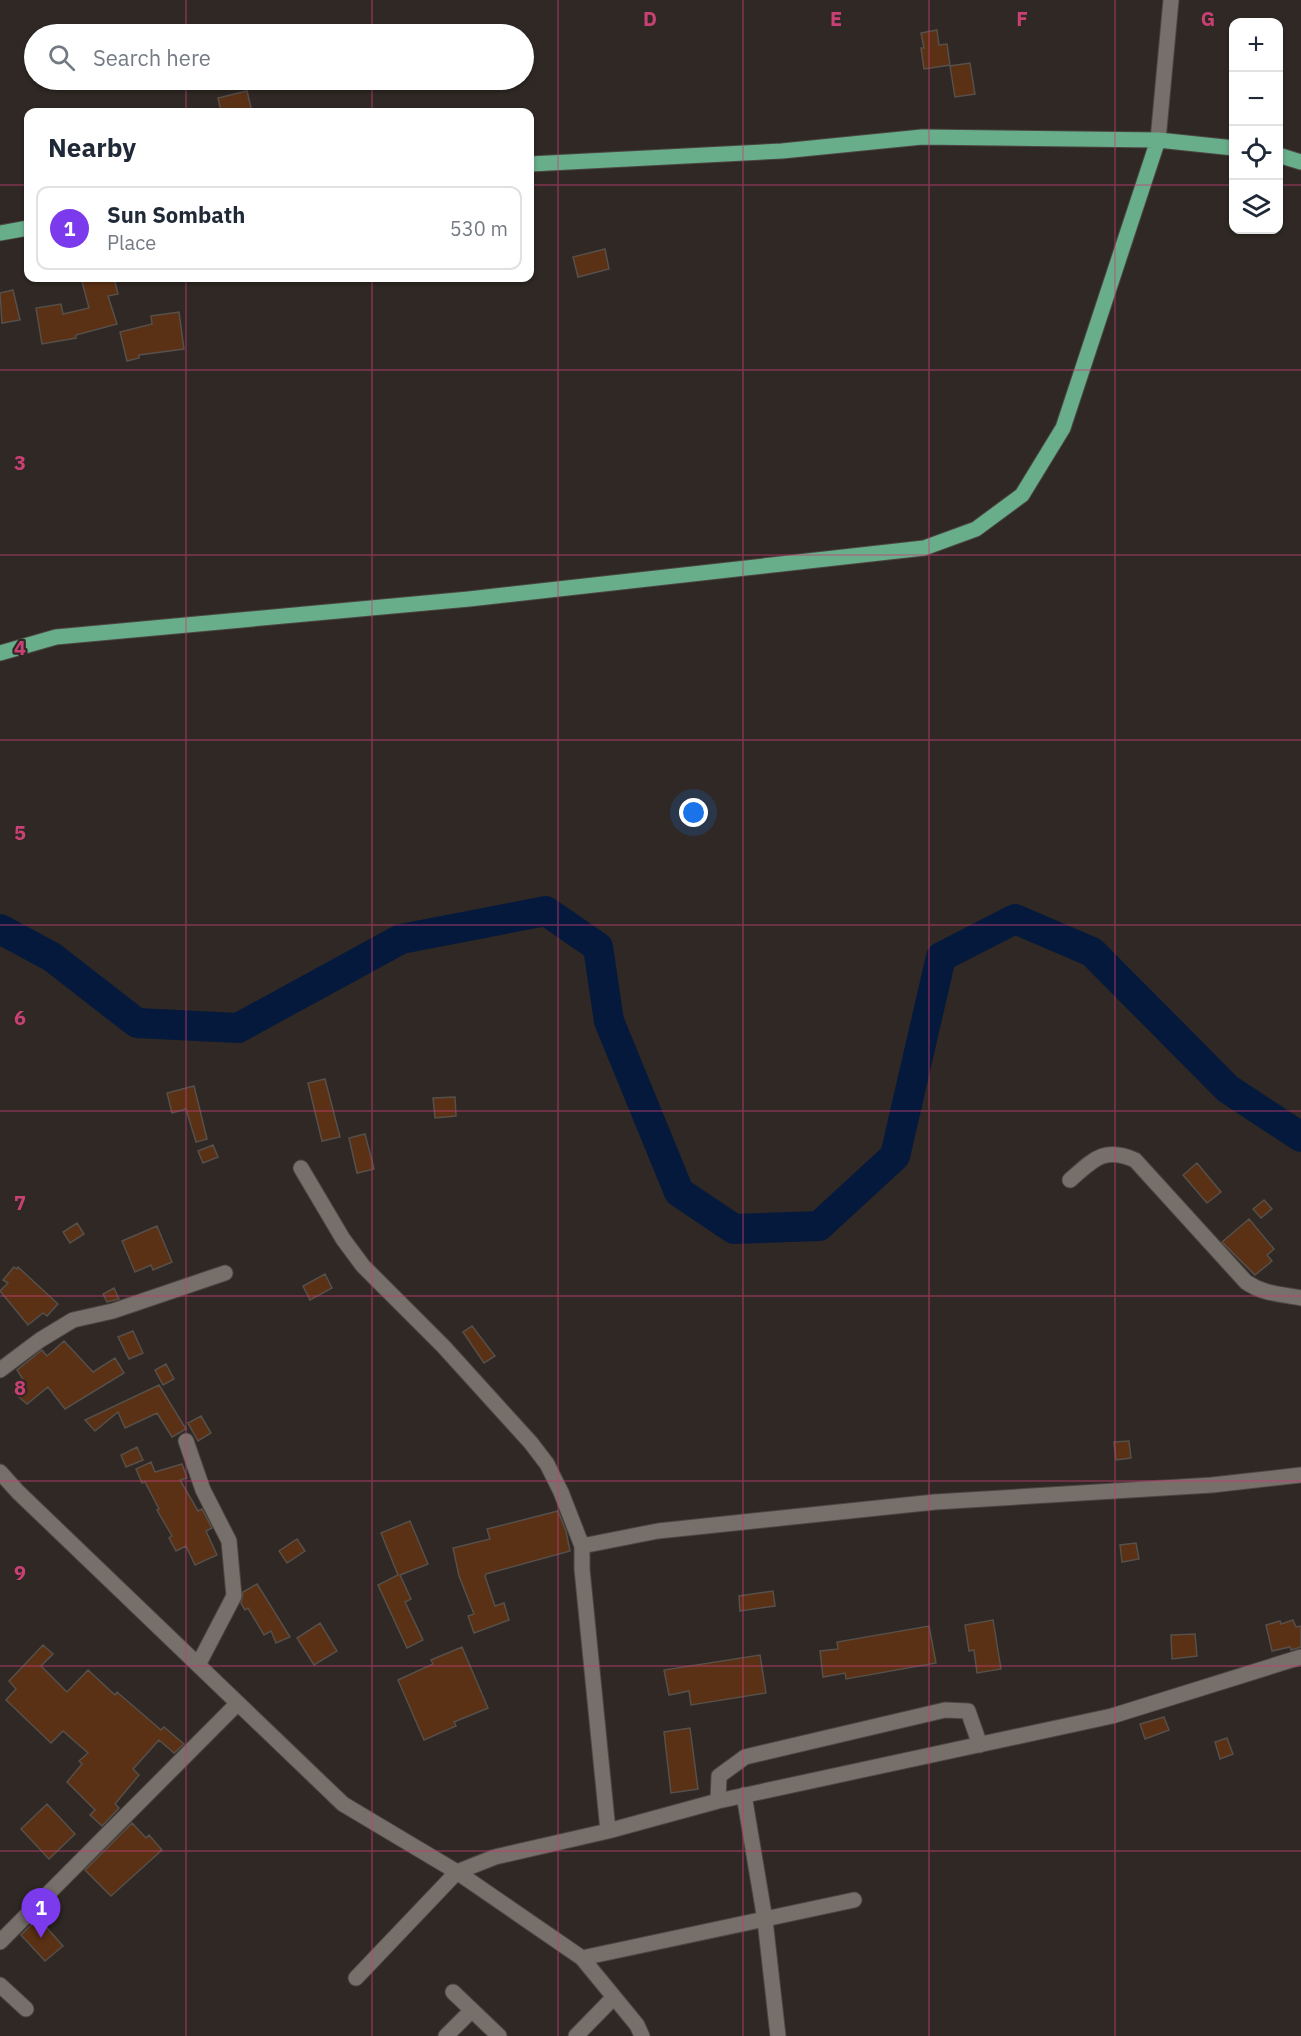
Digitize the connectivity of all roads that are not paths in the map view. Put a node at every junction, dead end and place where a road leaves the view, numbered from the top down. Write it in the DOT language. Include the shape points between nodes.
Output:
graph roads {
  1 [pos="1171,0"];
  2 [pos="1158,140"];
  3 [pos="1229,148"];
  4 [pos="1283,157"];
  5 [pos="1301,162"];
  6 [pos="534,164"];
  7 [pos="24,229"];
  8 [pos="0,232"];
  9 [pos="0,653"];
  10 [pos="301,1168"];
  11 [pos="1070,1180"];
  12 [pos="225,1273"];
  13 [pos="1301,1298"];
  14 [pos="0,1370"];
  15 [pos="186,1441"];
  16 [pos="0,1472"];
  17 [pos="1301,1475"];
  18 [pos="582,1546"];
  19 [pos="1301,1657"];
  20 [pos="198,1665"];
  21 [pos="238,1703"];
  22 [pos="980,1745"];
  23 [pos="744,1795"];
  24 [pos="718,1801"];
  25 [pos="608,1831"];
  26 [pos="457,1872"];
  27 [pos="854,1900"];
  28 [pos="765,1920"];
  29 [pos="0,1942"];
  30 [pos="582,1958"];
  31 [pos="356,1978"];
  32 [pos="0,1985"];
  33 [pos="453,1992"];
  34 [pos="614,1997"];
  35 [pos="26,2009"];
  36 [pos="472,2010"];
  37 [pos="446,2036"];
  38 [pos="499,2036"];
  39 [pos="576,2036"];
  40 [pos="642,2036"];
  41 [pos="778,2036"];
  1 -- 2 [label="street"];
  2 -- 3 [label="main road"];
  2 -- 6 [label="main road" via="921,137 782,151"];
  2 -- 9 [label="main road" via="1063,428 1022,495 976,530 924,548 469,599 56,637"];
  4 -- 5 [label="main road"];
  7 -- 8 [label="main road"];
  10 -- 18 [label="street" via="363,1266 444,1347 547,1464"];
  11 -- 13 [label="street" via="1109,1153 1135,1160 1246,1282 1270,1294"];
  12 -- 14 [label="street" via="113,1311 73,1320"];
  15 -- 20 [label="street" via="203,1490 229,1541 234,1596"];
  16 -- 20 [label="street"];
  17 -- 18 [label="street" via="1212,1485 912,1505 658,1530"];
  18 -- 25 [label="street"];
  19 -- 22 [label="street" via="1112,1716"];
  20 -- 21 [label="street"];
  21 -- 26 [label="street" via="343,1804"];
  21 -- 29 [label="street"];
  22 -- 23 [label="street"];
  22 -- 24 [label="street" via="968,1711 945,1710 745,1757 719,1776"];
  23 -- 24 [label="street"];
  23 -- 28 [label="street"];
  24 -- 25 [label="street"];
  25 -- 26 [label="street" via="495,1857"];
  26 -- 30 [label="street"];
  26 -- 31 [label="street"];
  27 -- 28 [label="street"];
  28 -- 30 [label="street"];
  28 -- 41 [label="street"];
  30 -- 34 [label="street"];
  32 -- 35 [label="street"];
  33 -- 36 [label="street"];
  34 -- 39 [label="street"];
  34 -- 40 [label="street"];
  36 -- 37 [label="street"];
  36 -- 38 [label="street"];
}
